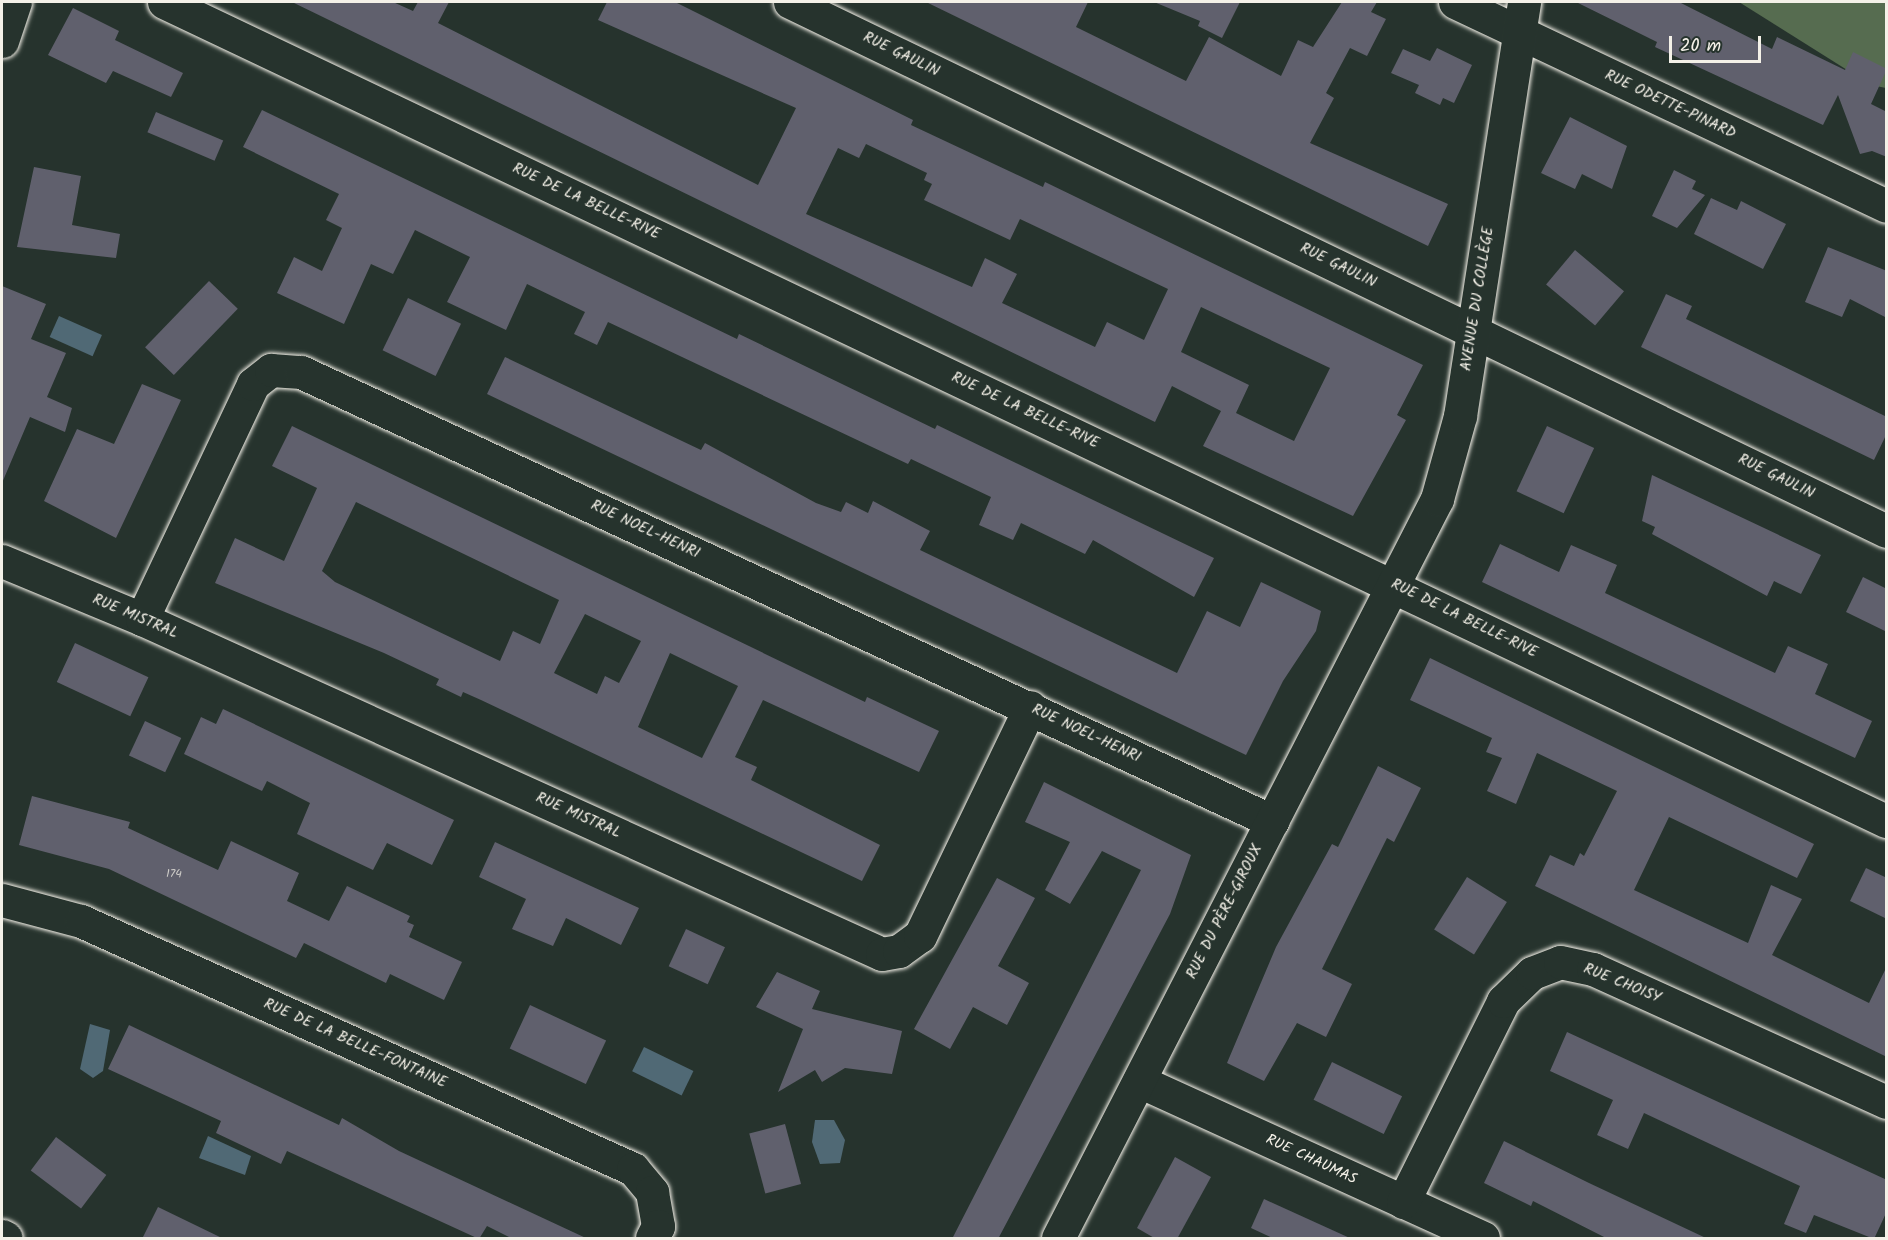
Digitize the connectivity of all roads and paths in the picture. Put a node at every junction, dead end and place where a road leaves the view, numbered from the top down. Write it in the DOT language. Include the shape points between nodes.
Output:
graph roads {
  1 [pos="15,2"];
  2 [pos="164,2"];
  3 [pos="790,2"];
  4 [pos="1455,2"];
  5 [pos="1524,2"];
  6 [pos="1520,33"];
  7 [pos="2,41"];
  8 [pos="1887,206"];
  9 [pos="1473,332"];
  10 [pos="1887,531"];
  11 [pos="2,561"];
  12 [pos="1392,585"];
  13 [pos="142,619"];
  14 [pos="1030,707"];
  15 [pos="1887,821"];
  16 [pos="1272,822"];
  17 [pos="2,900"];
  18 [pos="1139,1080"];
  19 [pos="1887,1102"];
  20 [pos="1403,1202"];
  21 [pos="2,1236"];
  22 [pos="6,1239"];
  23 [pos="652,1239"];
  24 [pos="1058,1239"];
  25 [pos="1484,1239"];
  1 -- 7 [label="street"];
  2 -- 12 [label="street, RUE DE LA BELLE-RIVE"];
  3 -- 9 [label="street, RUE GAULIN"];
  4 -- 6 [label="street, RUE ODETTE-PINARD"];
  5 -- 6 [label="street, AVENUE DU COLLÈGE"];
  6 -- 8 [label="street, RUE ODETTE-PINARD"];
  6 -- 9 [label="street, AVENUE DU COLLÈGE"];
  9 -- 10 [label="street, RUE GAULIN"];
  9 -- 12 [label="street, AVENUE DU COLLÈGE" via="1460,416 1437,499"];
  11 -- 13 [label="street, RUE MISTRAL"];
  12 -- 15 [label="street, RUE DE LA BELLE-RIVE"];
  12 -- 16 [label="street, RUE DU PÈRE-GIROUX"];
  13 -- 14 [label="street, RUE MISTRAL" via="882,954 899,951 920,936"];
  13 -- 14 [label="street, RUE NOEL-HENRI" via="253,384 270,370 301,372"];
  14 -- 16 [label="street, RUE NOEL-HENRI"];
  16 -- 18 [label="street, RUE DU PÈRE-GIROUX"];
  17 -- 23 [label="street, RUE DE LA BELLE-FONTAINE" via="81,921 633,1169 652,1192 658,1226"];
  18 -- 20 [label="street, RUE CHAUMAS"];
  18 -- 24 [label="street, RUE DU PÈRE-GIROUX"];
  19 -- 20 [label="street, RUE CHOISY" via="1593,969 1560,962 1532,973 1503,1001"];
  20 -- 25 [label="street, RUE CHAUMAS"];
  21 -- 22 [label="street"];
}
